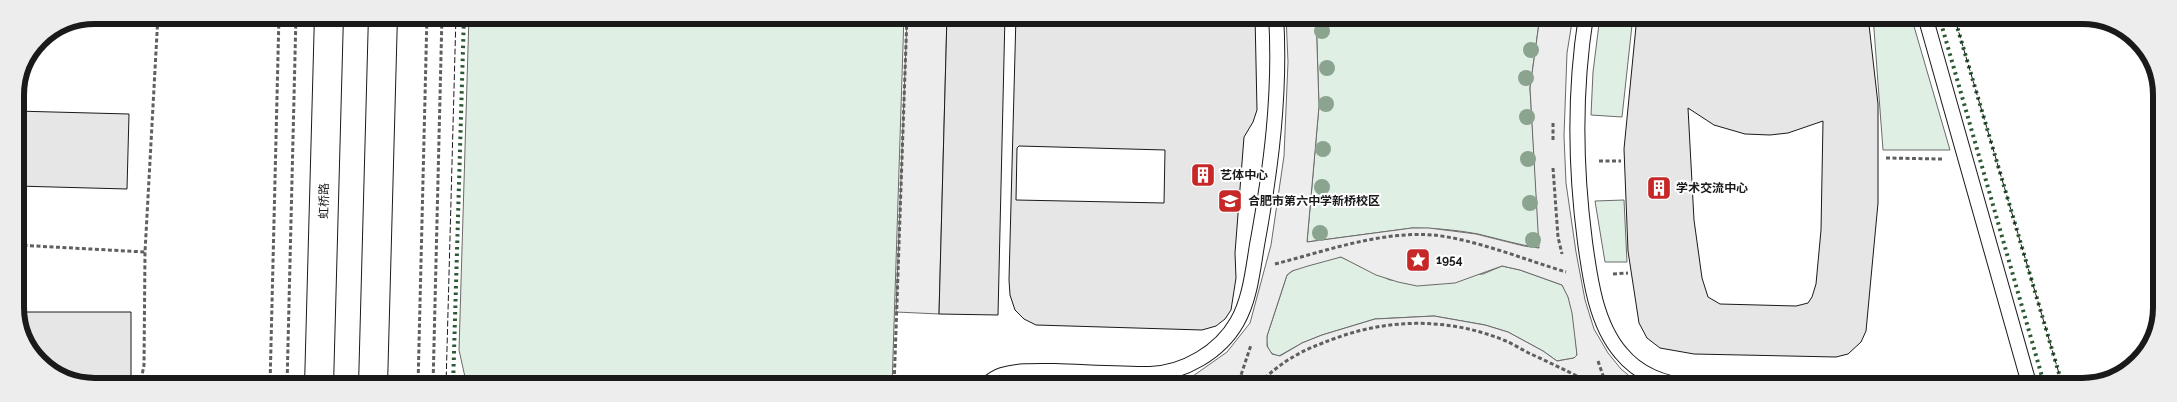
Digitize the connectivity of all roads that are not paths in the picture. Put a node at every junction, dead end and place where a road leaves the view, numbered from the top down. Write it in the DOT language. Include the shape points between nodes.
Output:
graph roads {
  1 [pos="329,24"];
  2 [pos="383,24"];
  3 [pos="1276,24"];
  4 [pos="1585,24"];
  5 [pos="1927,24"];
  6 [pos="319,378"];
  7 [pos="373,378"];
  8 [pos="996,378"];
  9 [pos="1654,378"];
  10 [pos="2027,378"];
  1 -- 6 [label="main road, 虹桥路"];
  2 -- 7 [label="main road"];
  3 -- 8 [label="lane" via="1277,86 1271,172 1246,297 1240,318 1230,333 1201,358 1170,372 1025,371"];
  4 -- 9 [label="lane" via="1580,52 1576,161 1588,266 1613,343 1628,361"];
  5 -- 10 [label="lane"];
}
